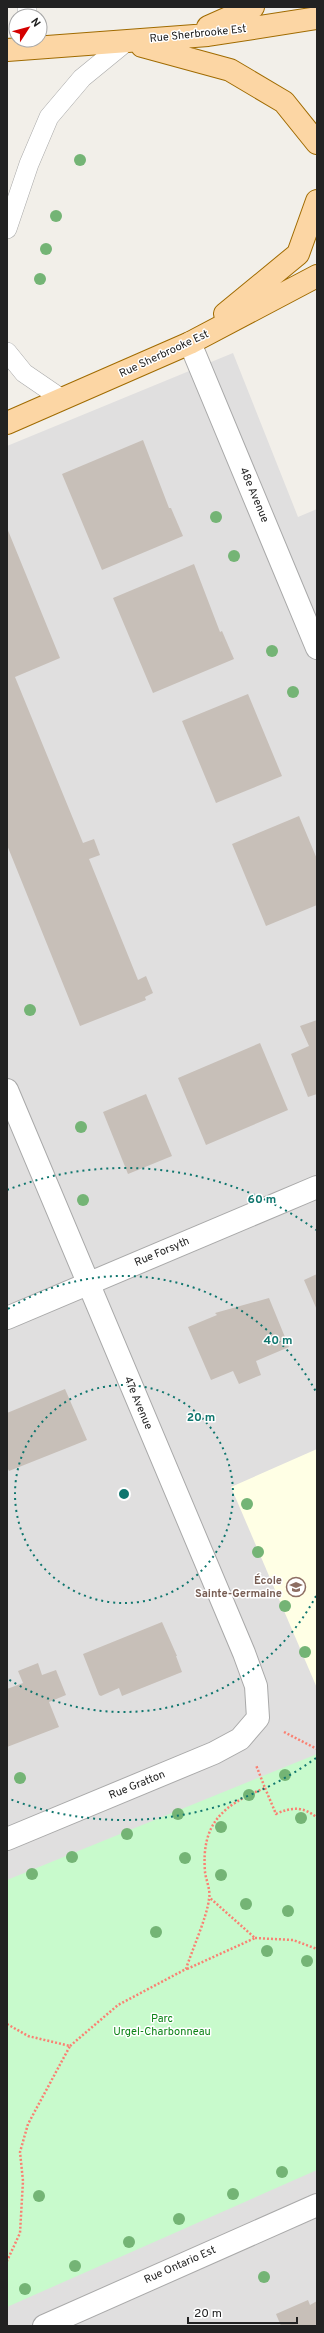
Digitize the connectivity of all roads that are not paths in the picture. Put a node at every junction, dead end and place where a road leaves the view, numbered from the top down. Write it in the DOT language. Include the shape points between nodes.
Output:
graph roads {
  1 [pos="253,7"];
  2 [pos="317,18"];
  3 [pos="180,38"];
  4 [pos="126,42"];
  5 [pos="48,45"];
  6 [pos="317,143"];
  7 [pos="317,200"];
  8 [pos="7,229"];
  9 [pos="312,281"];
  10 [pos="190,343"];
  11 [pos="7,352"];
  12 [pos="62,399"];
  13 [pos="7,423"];
  14 [pos="317,648"];
  15 [pos="7,1090"];
  16 [pos="317,1187"];
  17 [pos="87,1284"];
  18 [pos="7,1318"];
  19 [pos="258,1718"];
  20 [pos="7,1839"];
  21 [pos="317,2205"];
  22 [pos="44,2326"];
  1 -- 3 [label="main road"];
  2 -- 3 [label="main road, Rue Sherbrooke Est"];
  3 -- 4 [label="main road, Rue Sherbrooke Est"];
  4 -- 5 [label="main road, Rue Sherbrooke Est"];
  4 -- 6 [label="main road" via="230,70 284,102"];
  4 -- 8 [label="lane" via="82,78 49,117 29,164"];
  7 -- 10 [label="main road" via="298,254"];
  9 -- 10 [label="main road, Rue Sherbrooke Est"];
  10 -- 12 [label="main road, Rue Sherbrooke Est"];
  10 -- 14 [label="street, 48e Avenue"];
  11 -- 12 [label="lane" via="24,373"];
  12 -- 13 [label="main road, Rue Sherbrooke Est"];
  15 -- 17 [label="street, 47e Avenue"];
  16 -- 17 [label="street, Rue Forsyth"];
  17 -- 18 [label="street, Rue Forsyth"];
  17 -- 19 [label="street, 47e Avenue" via="244,1653 256,1686"];
  19 -- 20 [label="street, Rue Gratton" via="240,1739 214,1753"];
  21 -- 22 [label="street, Rue Ontario Est"];
}
